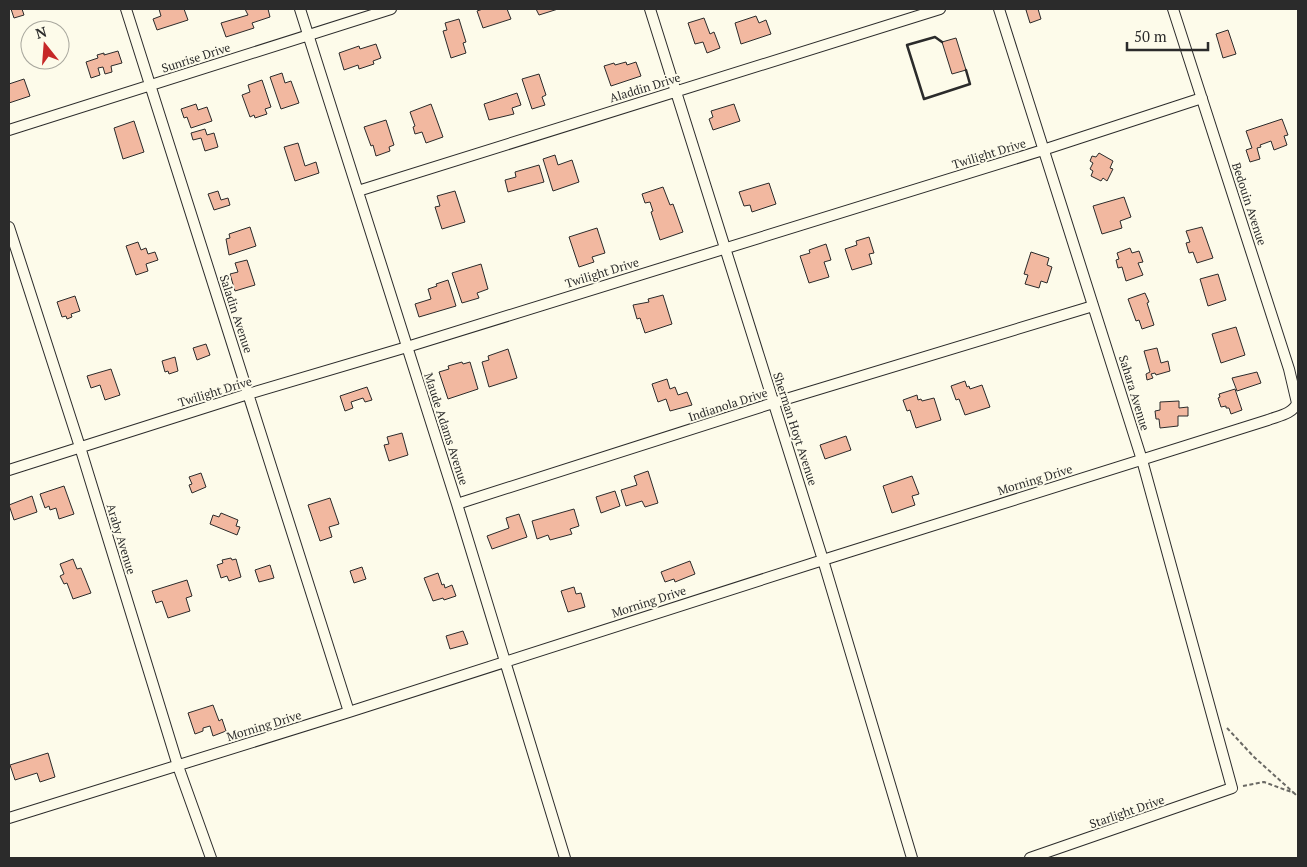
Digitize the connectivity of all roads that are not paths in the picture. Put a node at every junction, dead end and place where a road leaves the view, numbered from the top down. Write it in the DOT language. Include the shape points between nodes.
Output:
graph roads {
  1 [pos="126,9"];
  2 [pos="300,9"];
  3 [pos="391,9"];
  4 [pos="650,9"];
  5 [pos="940,9"];
  6 [pos="999,9"];
  7 [pos="1173,9"];
  8 [pos="308,36"];
  9 [pos="151,86"];
  10 [pos="676,91"];
  11 [pos="1202,98"];
  12 [pos="9,130"];
  13 [pos="1043,150"];
  14 [pos="358,191"];
  15 [pos="9,227"];
  16 [pos="724,248"];
  17 [pos="1093,306"];
  18 [pos="407,347"];
  19 [pos="248,394"];
  20 [pos="773,403"];
  21 [pos="1296,407"];
  22 [pos="80,447"];
  23 [pos="1142,460"];
  24 [pos="9,470"];
  25 [pos="457,504"];
  26 [pos="823,560"];
  27 [pos="506,662"];
  28 [pos="349,712"];
  29 [pos="178,766"];
  30 [pos="1232,788"];
  31 [pos="9,818"];
  32 [pos="211,858"];
  33 [pos="565,858"];
  34 [pos="912,858"];
  35 [pos="1030,858"];
  1 -- 9 [label="street, Saladin Avenue"];
  2 -- 8 [label="street, Maude Adams Avenue"];
  3 -- 8 [label="street, Sunrise Drive"];
  4 -- 10 [label="street, Sherman Hoyt Avenue"];
  5 -- 10 [label="street, Aladdin Drive"];
  6 -- 13 [label="street, Sahara Avenue"];
  7 -- 11 [label="street, Bedouin Avenue"];
  8 -- 9 [label="street, Sunrise Drive"];
  8 -- 14 [label="street, Maude Adams Avenue"];
  9 -- 12 [label="street, Sunrise Drive"];
  9 -- 19 [label="street, Saladin Avenue"];
  10 -- 14 [label="street, Aladdin Drive"];
  10 -- 16 [label="street, Sherman Hoyt Avenue"];
  11 -- 13 [label="street, Twilight Drive"];
  11 -- 21 [label="street, Bedouin Avenue" via="1289,369"];
  13 -- 16 [label="street, Twilight Drive"];
  13 -- 17 [label="street, Sahara Avenue"];
  14 -- 18 [label="street, Maude Adams Avenue"];
  15 -- 22 [label="street, Araby Avenue"];
  16 -- 18 [label="street, Twilight Drive"];
  16 -- 20 [label="street, Sherman Hoyt Avenue"];
  17 -- 20 [label="street, Indianola Drive"];
  17 -- 23 [label="street, Sahara Avenue"];
  18 -- 19 [label="street, Twilight Drive"];
  18 -- 25 [label="street, Maude Adams Avenue"];
  19 -- 22 [label="street, Twilight Drive"];
  19 -- 28 [label="street, Saladin Avenue"];
  20 -- 25 [label="street, Indianola Drive"];
  20 -- 26 [label="street, Sherman Hoyt Avenue"];
  21 -- 23 [label="street, Morning Drive" via="1268,420"];
  22 -- 24 [label="street, Twilight Drive"];
  22 -- 29 [label="street, Araby Avenue"];
  23 -- 26 [label="street, Morning Drive"];
  23 -- 30 [label="street, Sahara Avenue"];
  25 -- 27 [label="street, Maude Adams Avenue"];
  26 -- 27 [label="street, Morning Drive"];
  26 -- 34 [label="street, Sherman Hoyt Avenue"];
  27 -- 28 [label="street, Morning Drive"];
  27 -- 33 [label="street, Maude Adams Avenue"];
  28 -- 29 [label="street, Morning Drive"];
  29 -- 31 [label="street, Morning Drive"];
  29 -- 32 [label="street, Araby Avenue"];
  30 -- 35 [label="street, Starlight Drive"];
}
